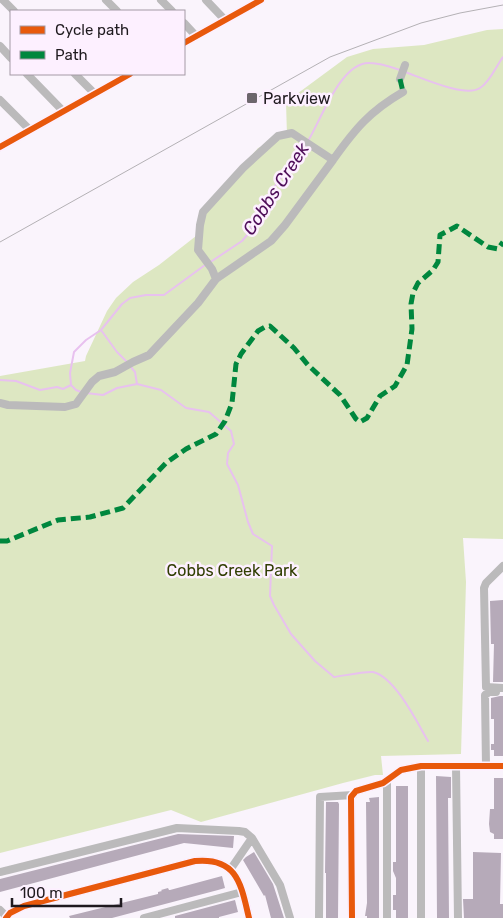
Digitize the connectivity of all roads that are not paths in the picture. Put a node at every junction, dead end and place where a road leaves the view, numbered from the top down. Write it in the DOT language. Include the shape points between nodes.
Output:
graph roads {
  1 [pos="3,0"];
  2 [pos="106,0"];
  3 [pos="161,0"];
  4 [pos="206,0"];
  5 [pos="261,0"];
  6 [pos="13,10"];
  7 [pos="116,10"];
  8 [pos="171,10"];
  9 [pos="225,20"];
  10 [pos="185,24"];
  11 [pos="196,36"];
  12 [pos="185,42"];
  13 [pos="0,46"];
  14 [pos="10,57"];
  15 [pos="405,65"];
  16 [pos="28,75"];
  17 [pos="76,75"];
  18 [pos="128,75"];
  19 [pos="400,79"];
  20 [pos="403,92"];
  21 [pos="95,94"];
  22 [pos="0,100"];
  23 [pos="63,111"];
  24 [pos="30,130"];
  25 [pos="0,147"];
  26 [pos="333,160"];
  27 [pos="216,279"];
  28 [pos="0,403"];
  29 [pos="503,566"];
  30 [pos="503,690"];
  31 [pos="421,766"];
  32 [pos="456,766"];
  33 [pos="486,766"];
  34 [pos="503,766"];
  35 [pos="387,780"];
  36 [pos="353,795"];
  37 [pos="252,838"];
  38 [pos="230,870"];
  39 [pos="0,872"];
  40 [pos="242,892"];
  41 [pos="0,910"];
  42 [pos="7,917"];
  43 [pos="144,918"];
  44 [pos="249,918"];
  45 [pos="290,918"];
  46 [pos="319,918"];
  47 [pos="352,918"];
  48 [pos="387,918"];
  49 [pos="421,918"];
  50 [pos="458,918"];
  1 -- 6 [label="street"];
  2 -- 7 [label="street"];
  3 -- 8 [label="street"];
  4 -- 9 [label="street"];
  5 -- 9 [label="street"];
  9 -- 11 [label="street"];
  10 -- 11 [label="street"];
  11 -- 12 [label="street"];
  13 -- 14 [label="street"];
  15 -- 19 [label="street"];
  16 -- 23 [label="street"];
  17 -- 21 [label="street"];
  18 -- 21 [label="street"];
  20 -- 26 [label="street" via="364,119"];
  21 -- 23 [label="street"];
  22 -- 24 [label="street"];
  23 -- 24 [label="street"];
  24 -- 25 [label="street"];
  26 -- 27 [label="street" via="270,241"];
  26 -- 27 [label="street" via="292,133 278,136 243,168 203,212 198,250"];
  27 -- 28 [label="street" via="149,355 115,372 99,376 76,404"];
  29 -- 30 [label="street" via="486,583 484,598 486,686"];
  30 -- 33 [label="street" via="485,695"];
  31 -- 32 [label="street"];
  31 -- 35 [label="street" via="402,770"];
  31 -- 49 [label="street"];
  32 -- 33 [label="street"];
  32 -- 50 [label="street"];
  33 -- 34 [label="street"];
  35 -- 36 [label="street"];
  35 -- 48 [label="street"];
  36 -- 46 [label="street" via="320,797"];
  36 -- 47 [label="street"];
  37 -- 38 [label="street"];
  37 -- 39 [label="street" via="239,831 177,828"];
  37 -- 45 [label="street" via="280,885"];
  38 -- 40 [label="street" via="238,879"];
  38 -- 42 [label="street" via="218,862 195,861 24,906"];
  40 -- 43 [label="street"];
  40 -- 44 [label="street"];
  41 -- 42 [label="street"];
}
